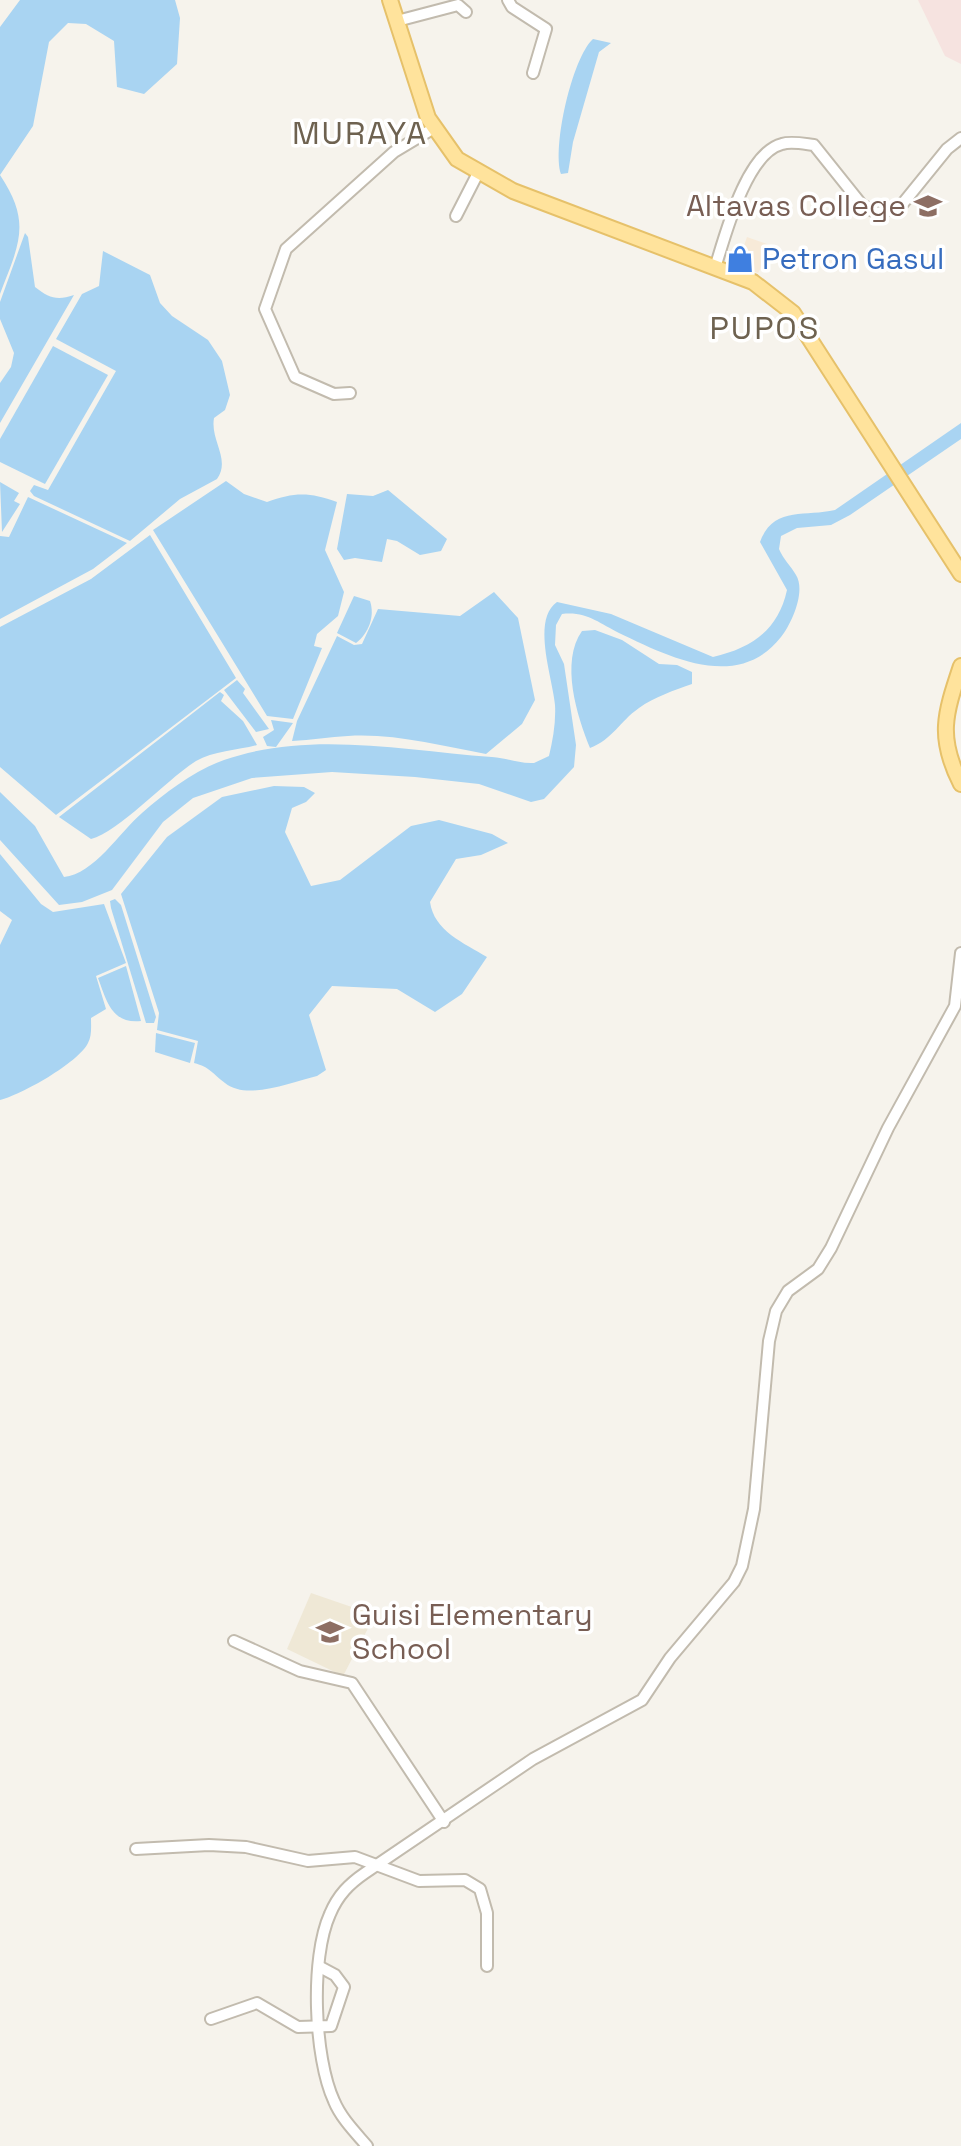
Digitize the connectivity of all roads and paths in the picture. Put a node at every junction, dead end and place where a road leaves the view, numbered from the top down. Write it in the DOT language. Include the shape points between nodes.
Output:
graph roads {
  1 [pos="390,0"];
  2 [pos="508,0"];
  3 [pos="466,12"];
  4 [pos="397,21"];
  5 [pos="533,73"];
  6 [pos="434,128"];
  7 [pos="961,138"];
  8 [pos="478,173"];
  9 [pos="456,216"];
  10 [pos="715,268"];
  11 [pos="350,393"];
  12 [pos="961,574"];
  13 [pos="961,666"];
  14 [pos="961,784"];
  15 [pos="961,953"];
  16 [pos="234,1641"];
  17 [pos="444,1822"];
  18 [pos="136,1849"];
  19 [pos="379,1864"];
  20 [pos="487,1966"];
  21 [pos="320,1967"];
  22 [pos="211,2019"];
  23 [pos="318,2028"];
  24 [pos="367,2146"];
  1 -- 4 [label="main road"];
  2 -- 5 [label="street" via="546,29"];
  3 -- 4 [label="street" via="458,5"];
  4 -- 6 [label="main road"];
  6 -- 8 [label="main road" via="457,159"];
  6 -- 11 [label="street" via="394,152 286,249 265,309 295,377 334,394"];
  7 -- 10 [label="street" via="900,207 877,213 862,205 814,145 782,143 763,158 745,184"];
  8 -- 9 [label="street"];
  8 -- 10 [label="main road"];
  10 -- 12 [label="main road" via="753,282 793,313"];
  13 -- 14 [label="main road" via="944,739"];
  15 -- 17 [label="street" via="955,1006 831,1248 818,1269 788,1291 776,1311 754,1509 734,1582 642,1700 533,1759"];
  16 -- 17 [label="street" via="300,1671 352,1683"];
  17 -- 19 [label="street"];
  18 -- 19 [label="street" via="246,1847 293,1859 355,1857"];
  19 -- 20 [label="street" via="419,1881 465,1880 480,1889 487,1913"];
  19 -- 21 [label="street" via="337,1900 326,1922"];
  21 -- 23 [label="street"];
  21 -- 23 [label="street" via="344,1987 335,2023"];
  22 -- 23 [label="street" via="257,2003 298,2027"];
  23 -- 24 [label="street" via="321,2062 335,2105"];
}
